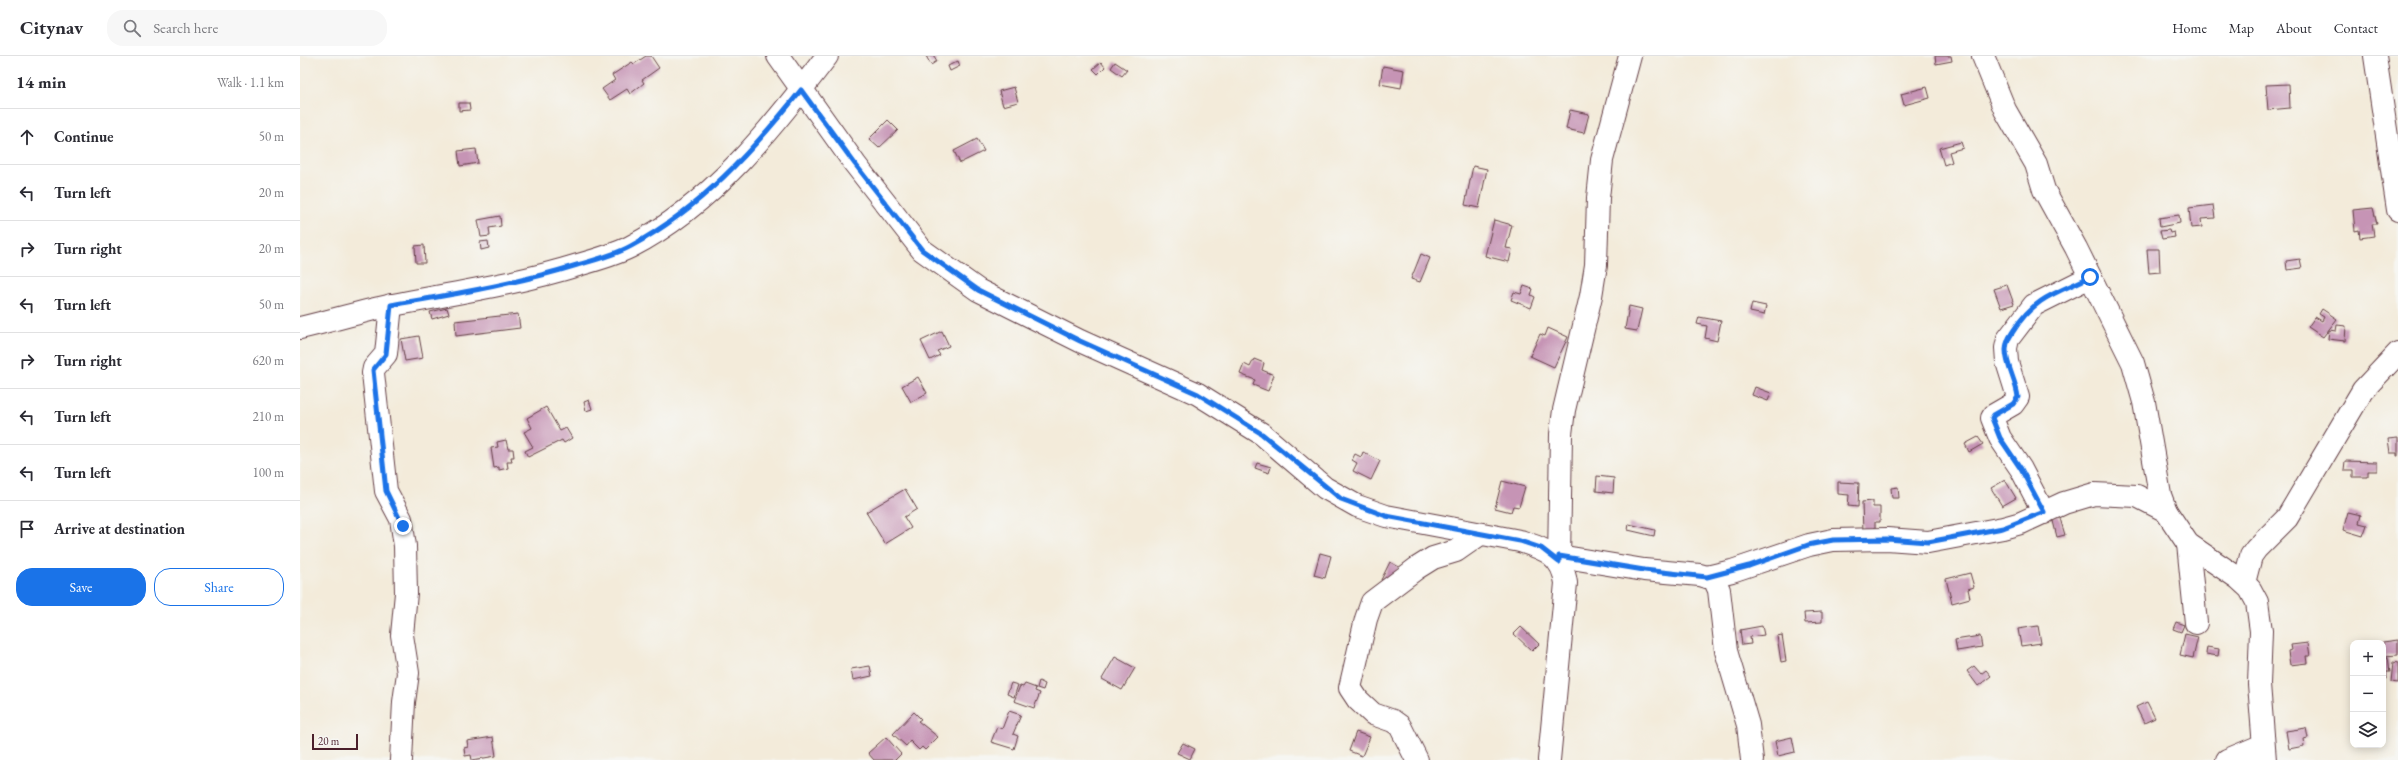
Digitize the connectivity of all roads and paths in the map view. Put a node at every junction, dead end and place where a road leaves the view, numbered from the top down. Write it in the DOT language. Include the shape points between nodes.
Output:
graph roads {
  1 [pos="778,56"];
  2 [pos="826,56"];
  3 [pos="1630,56"];
  4 [pos="1983,56"];
  5 [pos="2375,56"];
  6 [pos="801,90"];
  7 [pos="2398,210"];
  8 [pos="2090,277"];
  9 [pos="391,305"];
  10 [pos="300,328"];
  11 [pos="2398,353"];
  12 [pos="2166,511"];
  13 [pos="2044,512"];
  14 [pos="1478,535"];
  15 [pos="2188,544"];
  16 [pos="1559,559"];
  17 [pos="1707,577"];
  18 [pos="2244,583"];
  19 [pos="2196,623"];
  20 [pos="2264,752"];
  21 [pos="401,760"];
  22 [pos="1417,760"];
  23 [pos="1549,760"];
  24 [pos="1752,760"];
  25 [pos="2227,760"];
  1 -- 6 [label="street"];
  2 -- 6 [label="street"];
  3 -- 16 [label="street" via="1602,160 1596,265 1564,410 1561,434"];
  4 -- 8 [label="street" via="2005,110 2036,164 2044,190"];
  5 -- 7 [label="street"];
  6 -- 9 [label="street" via="758,143 727,174 665,225 631,246 606,257 524,280"];
  6 -- 14 [label="street" via="922,250 966,283 1024,314 1198,394 1262,434 1341,499 1386,516"];
  8 -- 12 [label="street" via="2128,349 2139,379 2158,484"];
  8 -- 13 [label="street" via="2041,299 2017,326 2006,348 2007,362 2018,397 2013,404 1992,418 2000,438 2021,469"];
  9 -- 10 [label="street"];
  9 -- 21 [label="street" via="386,354 373,373 386,491 401,519 405,538 406,593 402,635 408,673"];
  11 -- 18 [label="street" via="2363,390 2287,518 2251,556"];
  12 -- 13 [label="street" via="2137,496 2094,494"];
  12 -- 15 [label="street"];
  13 -- 17 [label="street" via="2003,528 1928,542 1887,539 1833,540 1808,545"];
  14 -- 16 [label="street" via="1520,541 1541,548"];
  14 -- 22 [label="street" via="1456,551 1433,558 1417,568 1372,602 1366,619 1350,688 1373,714 1400,726"];
  15 -- 18 [label="street"];
  15 -- 19 [label="street"];
  16 -- 17 [label="street"];
  16 -- 23 [label="street" via="1566,583"];
  17 -- 24 [label="street" via="1714,579 1719,590 1726,651 1748,725"];
  18 -- 20 [label="street" via="2257,602 2260,613 2259,684"];
  20 -- 25 [label="street"];
}
